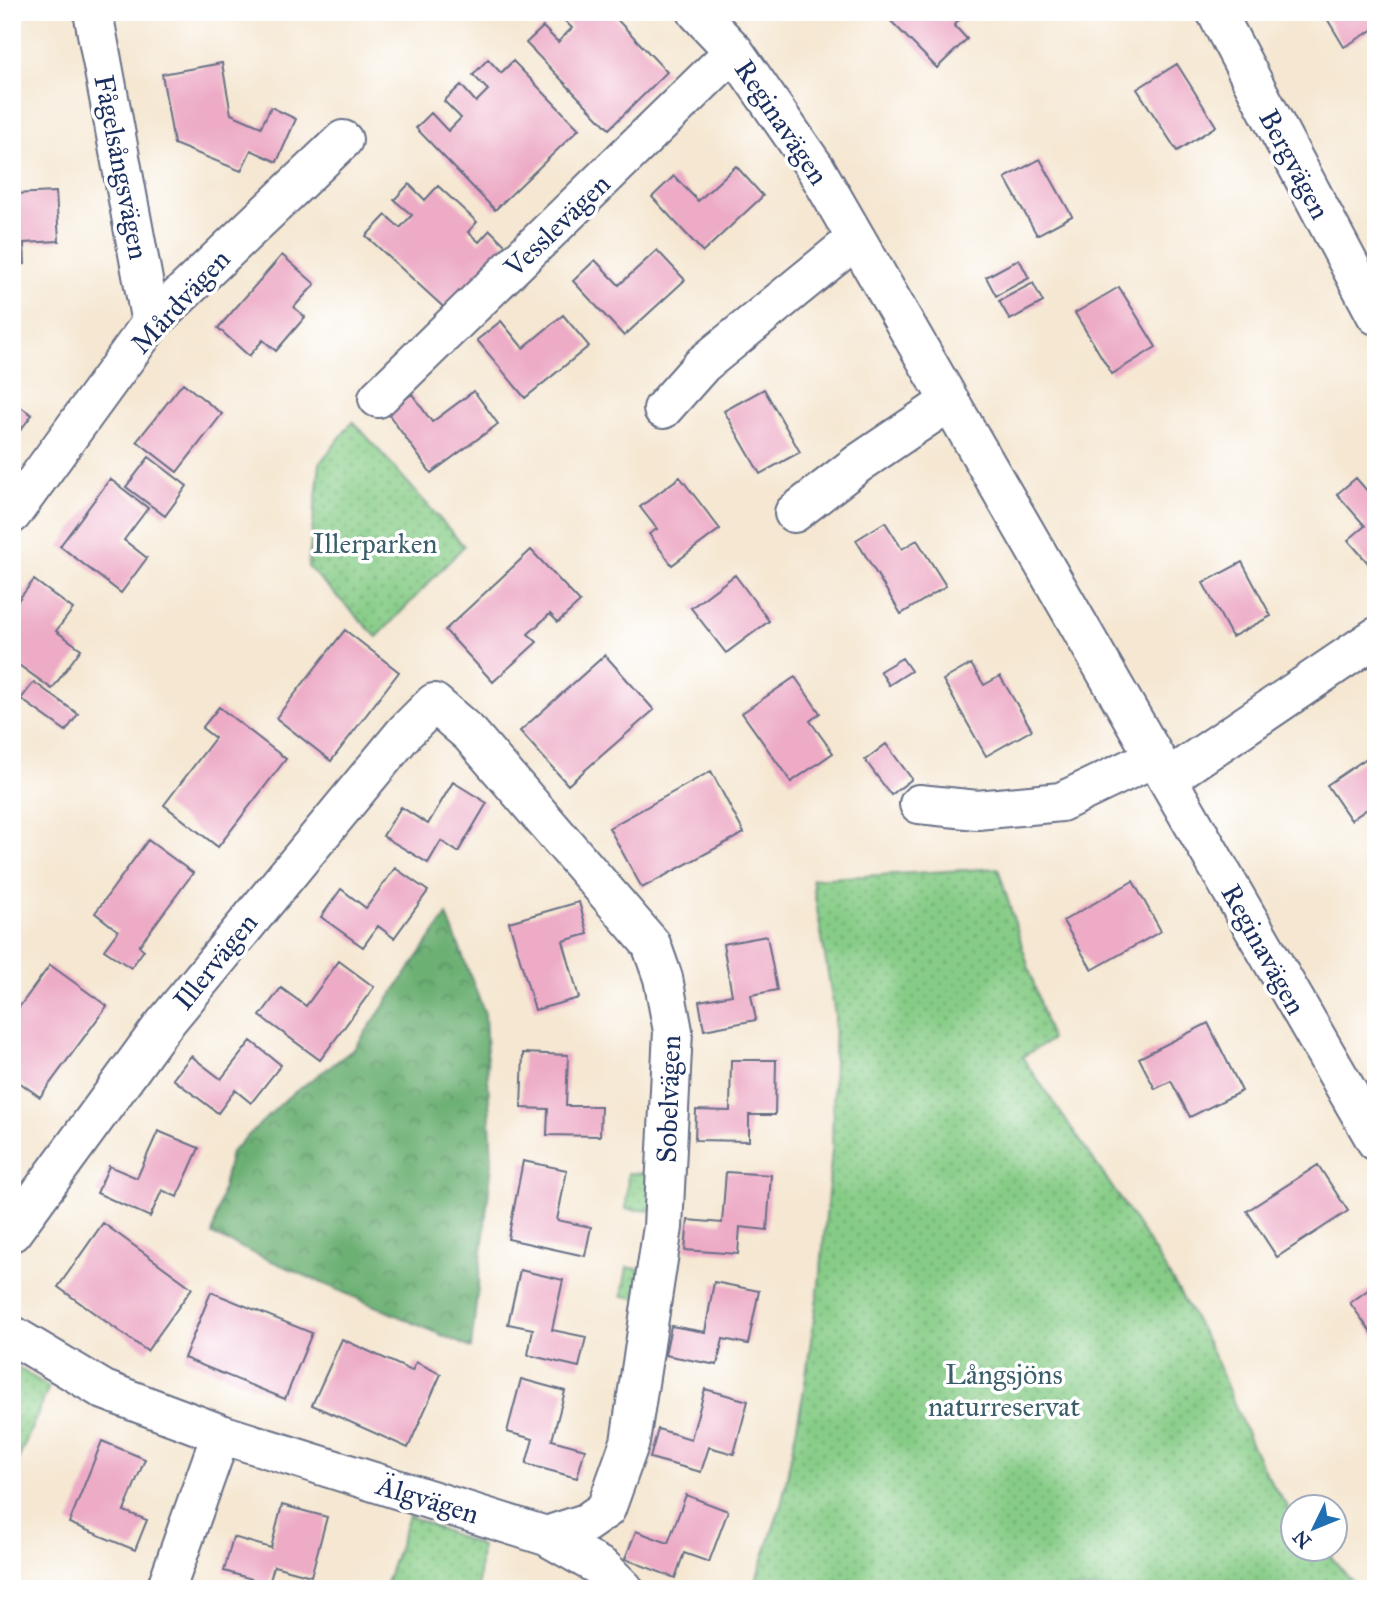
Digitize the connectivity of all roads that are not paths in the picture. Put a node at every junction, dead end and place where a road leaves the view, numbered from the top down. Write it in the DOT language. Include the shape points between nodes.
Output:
graph roads {
  1 [pos="93,12"];
  2 [pos="697,12"];
  3 [pos="1216,12"];
  4 [pos="734,51"];
  5 [pos="343,140"];
  6 [pos="856,239"];
  7 [pos="1376,315"];
  8 [pos="151,323"];
  9 [pos="378,398"];
  10 [pos="949,402"];
  11 [pos="663,409"];
  12 [pos="794,513"];
  13 [pos="12,514"];
  14 [pos="1376,637"];
  15 [pos="434,704"];
  16 [pos="1160,768"];
  17 [pos="919,804"];
  18 [pos="1376,1141"];
  19 [pos="12,1232"];
  20 [pos="12,1335"];
  21 [pos="221,1434"];
  22 [pos="546,1536"];
  23 [pos="166,1589"];
  24 [pos="624,1589"];
  1 -- 8 [label="street, Fågelsångsvägen"];
  2 -- 4 [label="street, Reginavägen"];
  3 -- 7 [label="street, Bergvägen"];
  4 -- 6 [label="street, Reginavägen" via="816,169"];
  4 -- 9 [label="street, Vesslevägen"];
  5 -- 8 [label="street, Mårdvägen"];
  6 -- 10 [label="street, Reginavägen"];
  6 -- 11 [label="street" via="703,364"];
  8 -- 13 [label="street, Mårdvägen"];
  10 -- 12 [label="street"];
  10 -- 16 [label="street, Reginavägen"];
  14 -- 16 [label="street"];
  15 -- 19 [label="street, Illervägen" via="405,732 162,1028"];
  15 -- 22 [label="street, Sobelvägen" via="470,734 651,944 673,1031 663,1227 630,1442 606,1509 586,1523"];
  16 -- 17 [label="street" via="1061,802 977,810"];
  16 -- 18 [label="street, Reginavägen"];
  20 -- 21 [label="street, Älgvägen" via="104,1390"];
  21 -- 22 [label="street, Älgvägen"];
  21 -- 23 [label="street"];
  22 -- 24 [label="street, Älgvägen" via="604,1569"];
}
